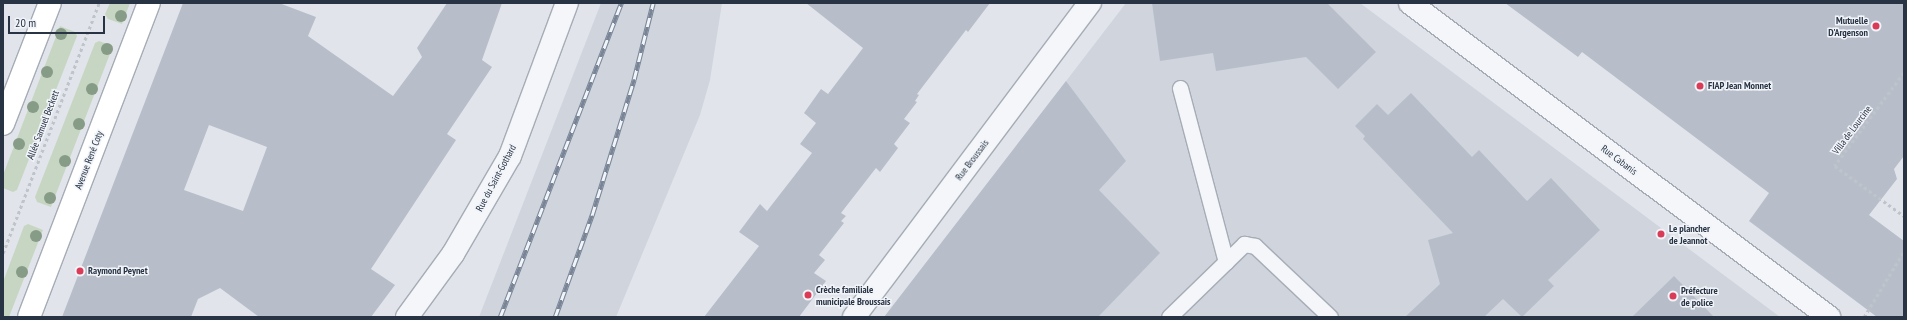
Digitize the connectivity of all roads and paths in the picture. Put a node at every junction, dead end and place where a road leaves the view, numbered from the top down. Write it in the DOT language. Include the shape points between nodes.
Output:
graph roads {
  1 [pos="50,3"];
  2 [pos="99,3"];
  3 [pos="149,3"];
  4 [pos="567,3"];
  5 [pos="1090,3"];
  6 [pos="1410,3"];
  7 [pos="1904,73"];
  8 [pos="1180,88"];
  9 [pos="3,124"];
  10 [pos="1904,216"];
  11 [pos="1904,251"];
  12 [pos="3,252"];
  13 [pos="1226,262"];
  14 [pos="29,317"];
  15 [pos="408,317"];
  16 [pos="854,317"];
  17 [pos="1169,317"];
  18 [pos="1330,317"];
  19 [pos="1829,317"];
  20 [pos="1864,317"];
  1 -- 9 [label="street"];
  2 -- 12 [label="path, Allée Samuel Beckett"];
  3 -- 14 [label="street, Avenue René Coty"];
  4 -- 15 [label="street, Rue du Saint-Gothard" via="510,156 453,254"];
  5 -- 16 [label="street, Rue Broussais"];
  6 -- 19 [label="street, Rue Cabanis"];
  7 -- 10 [label="path, Villa de Lourcine" via="1835,166"];
  8 -- 13 [label="lane"];
  11 -- 20 [label="path"];
  13 -- 17 [label="lane"];
  13 -- 18 [label="lane" via="1244,244 1255,246"];
}
